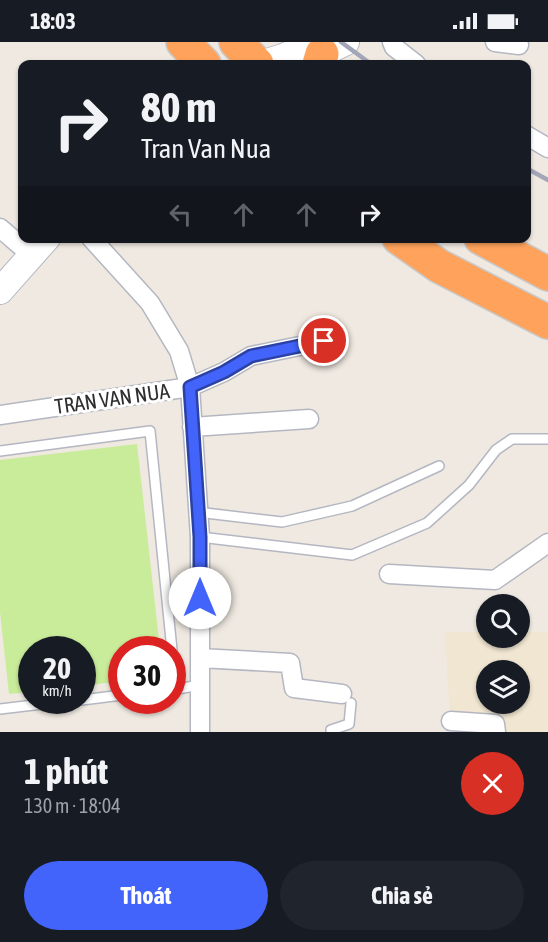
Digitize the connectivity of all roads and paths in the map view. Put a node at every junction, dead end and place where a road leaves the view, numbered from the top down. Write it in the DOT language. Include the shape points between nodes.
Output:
graph roads {
  1 [pos="183,42"];
  2 [pos="236,42"];
  3 [pos="392,42"];
  4 [pos="495,42"];
  5 [pos="519,45"];
  6 [pos="321,53"];
  7 [pos="200,60"];
  8 [pos="255,60"];
  9 [pos="273,60"];
  10 [pos="411,60"];
  11 [pos="531,138"];
  12 [pos="548,148"];
  13 [pos="0,228"];
  14 [pos="18,238"];
  15 [pos="26,243"];
  16 [pos="43,243"];
  17 [pos="96,243"];
  18 [pos="406,243"];
  19 [pos="490,243"];
  20 [pos="0,271"];
  21 [pos="548,274"];
  22 [pos="0,291"];
  23 [pos="548,322"];
  24 [pos="324,341"];
  25 [pos="190,387"];
  26 [pos="0,415"];
  27 [pos="309,419"];
  28 [pos="192,427"];
  29 [pos="548,439"];
  30 [pos="0,451"];
  31 [pos="439,466"];
  32 [pos="197,512"];
  33 [pos="200,537"];
  34 [pos="548,543"];
  35 [pos="389,574"];
  36 [pos="171,636"];
  37 [pos="200,658"];
  38 [pos="200,685"];
  39 [pos="186,687"];
  40 [pos="347,698"];
  41 [pos="18,707"];
  42 [pos="0,709"];
  43 [pos="451,721"];
  44 [pos="200,732"];
  45 [pos="331,732"];
  46 [pos="496,732"];
  1 -- 7 [label="highway"];
  2 -- 8 [label="highway"];
  3 -- 10 [label="street"];
  4 -- 5 [label="street"];
  6 -- 9 [label="main road"];
  11 -- 12 [label="street"];
  13 -- 14 [label="street"];
  15 -- 20 [label="main road"];
  16 -- 22 [label="main road"];
  17 -- 25 [label="street" via="150,303 179,351"];
  18 -- 23 [label="highway" via="439,266"];
  19 -- 21 [label="highway"];
  24 -- 25 [label="street, TRAN VAN NUA" via="251,356"];
  25 -- 26 [label="street, TRAN VAN NUA"];
  25 -- 28 [label="street"];
  27 -- 28 [label="street"];
  28 -- 32 [label="street"];
  29 -- 33 [label="lane" via="512,439 496,450 469,485 427,522 352,555"];
  30 -- 36 [label="lane" via="150,431"];
  31 -- 32 [label="lane" via="352,506 282,522"];
  32 -- 33 [label="street"];
  33 -- 37 [label="street"];
  34 -- 35 [label="street" via="495,580"];
  37 -- 38 [label="street"];
  37 -- 40 [label="street" via="290,663 294,688"];
  38 -- 39 [label="lane"];
  38 -- 44 [label="street"];
  40 -- 45 [label="lane" via="349,724"];
  41 -- 42 [label="lane"];
  43 -- 46 [label="street" via="495,724"];
}
